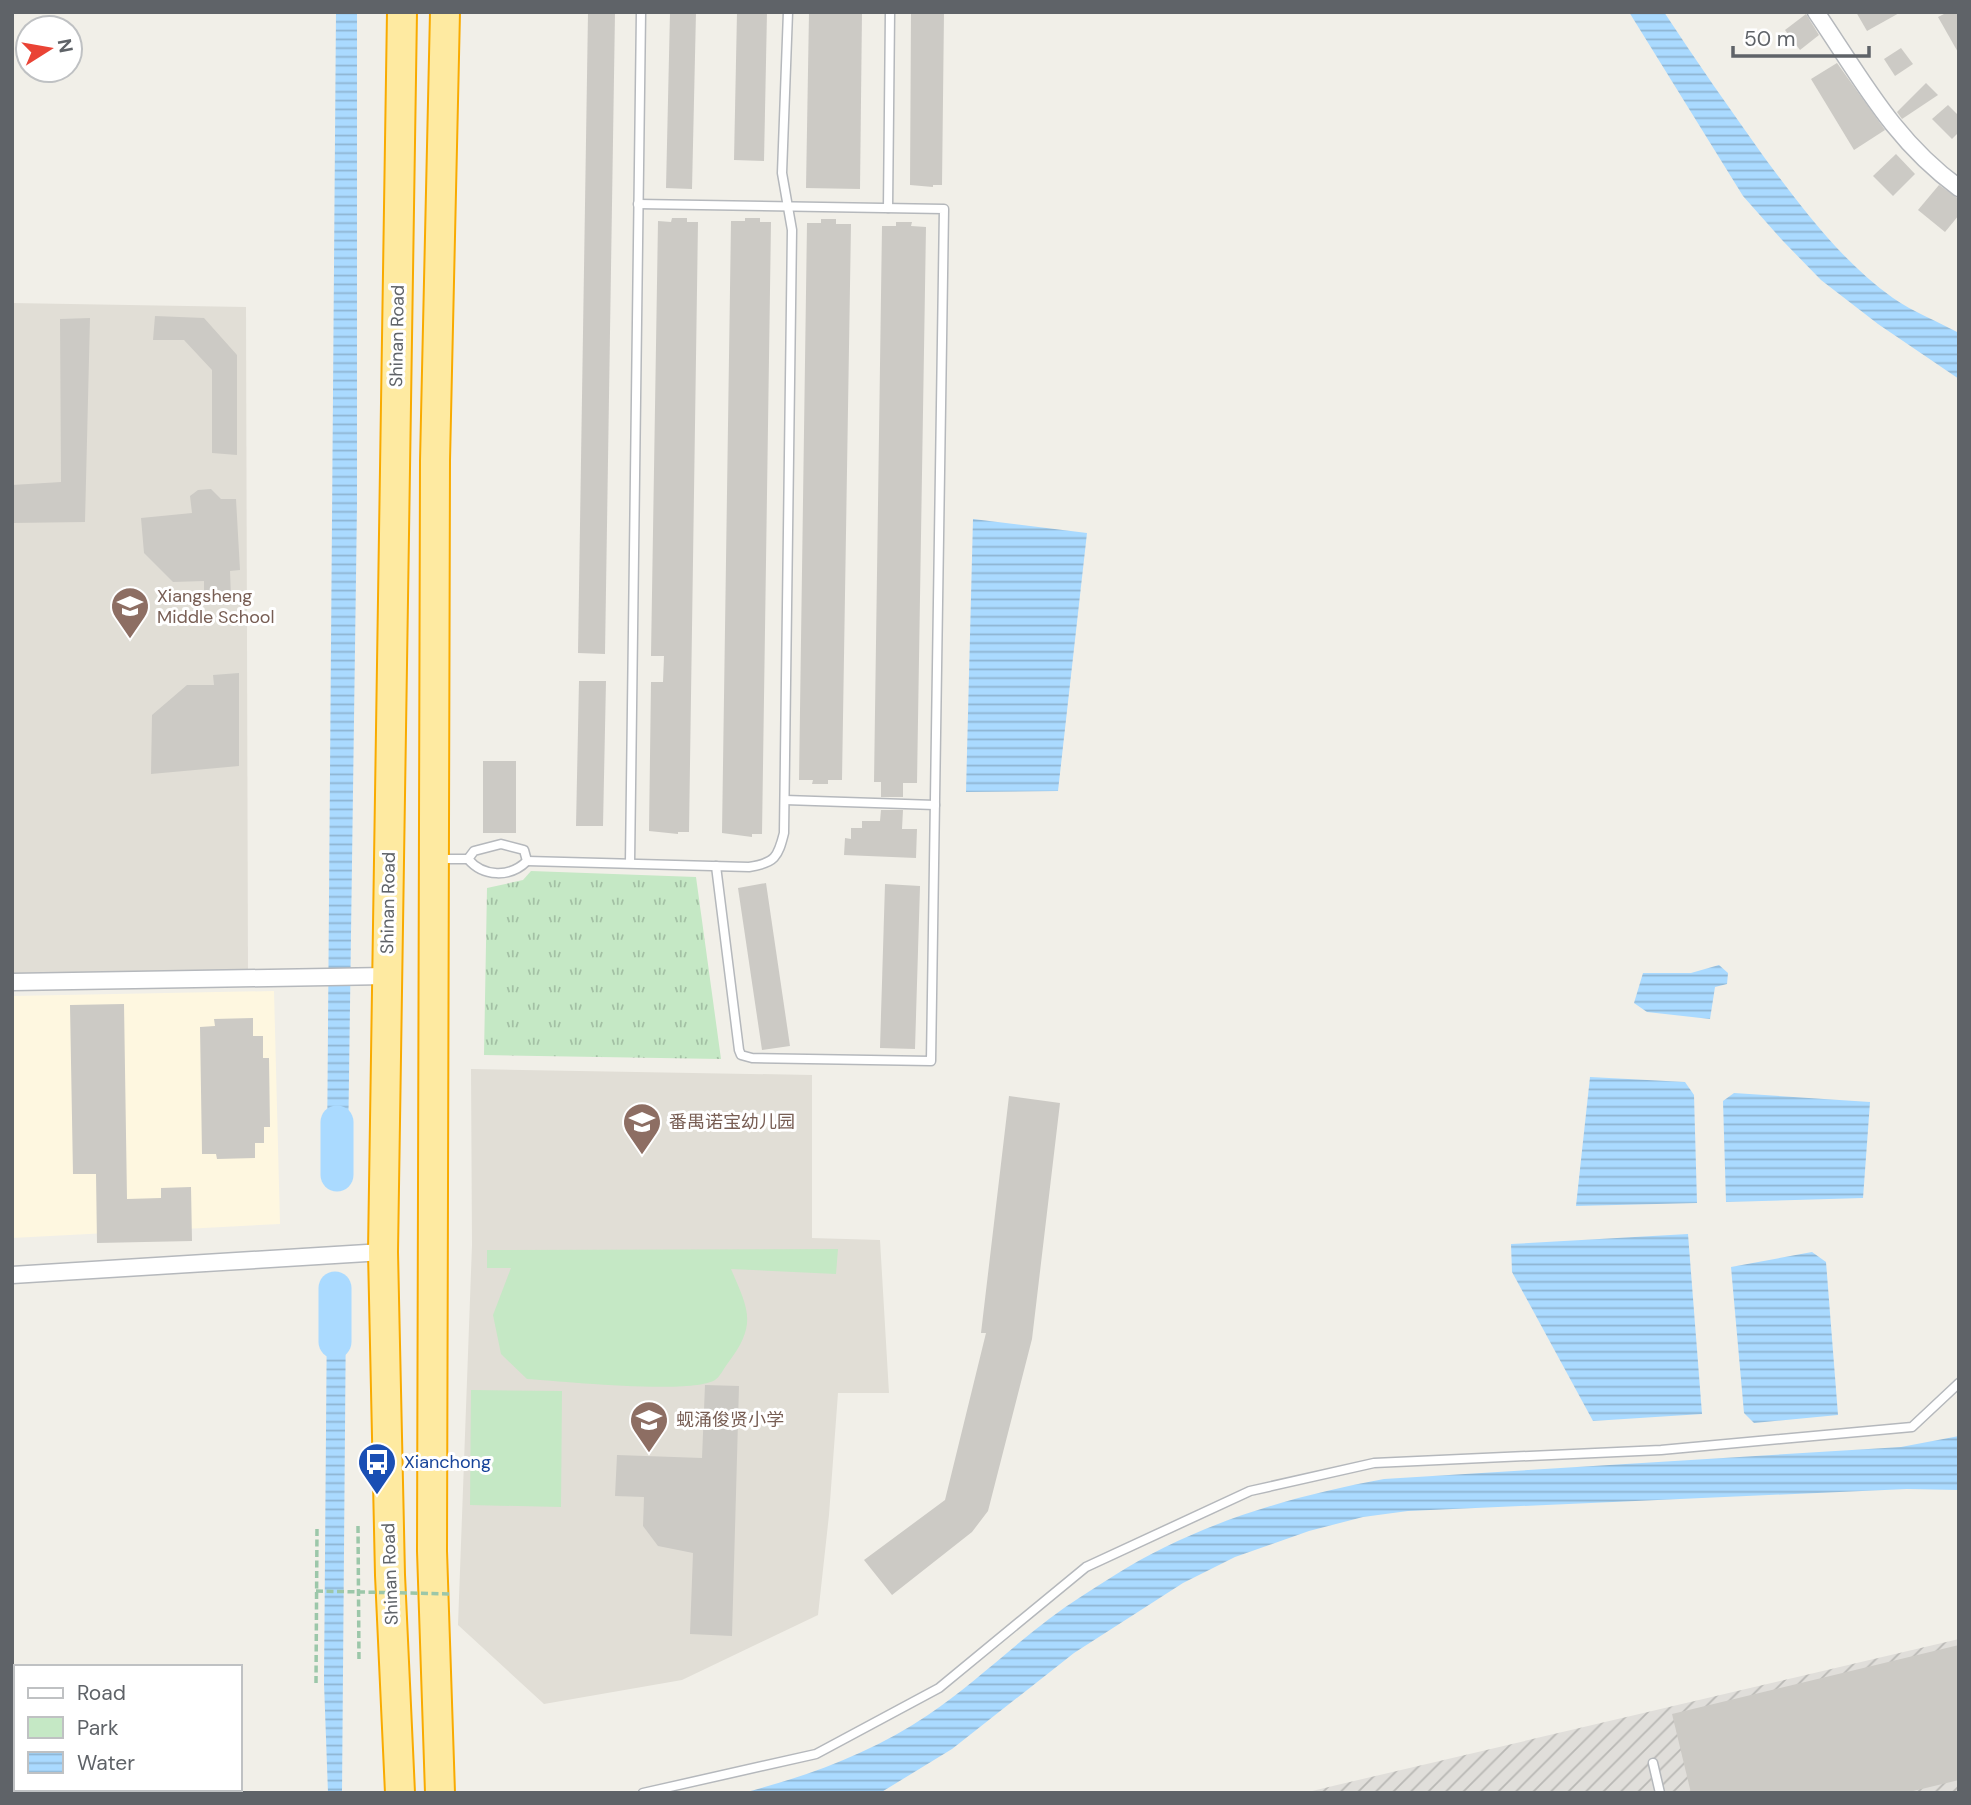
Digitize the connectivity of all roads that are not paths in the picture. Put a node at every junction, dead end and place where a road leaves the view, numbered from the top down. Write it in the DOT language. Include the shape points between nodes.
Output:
graph roads {
  1 [pos="402,12"];
  2 [pos="445,12"];
  3 [pos="641,12"];
  4 [pos="788,12"];
  5 [pos="890,12"];
  6 [pos="1816,12"];
  7 [pos="1959,188"];
  8 [pos="638,204"];
  9 [pos="788,206"];
  10 [pos="888,208"];
  11 [pos="785,800"];
  12 [pos="935,805"];
  13 [pos="434,859"];
  14 [pos="468,859"];
  15 [pos="527,861"];
  16 [pos="630,863"];
  17 [pos="716,866"];
  18 [pos="373,975"];
  19 [pos="12,982"];
  20 [pos="383,1252"];
  21 [pos="12,1275"];
  22 [pos="1959,1383"];
  23 [pos="1653,1763"];
  24 [pos="400,1793"];
  25 [pos="440,1793"];
  26 [pos="643,1793"];
  27 [pos="1660,1793"];
  1 -- 18 [label="highway, Shinan Road"];
  2 -- 13 [label="highway" via="435,461"];
  3 -- 8 [label="lane"];
  4 -- 9 [label="lane" via="782,173"];
  5 -- 10 [label="lane"];
  6 -- 7 [label="street" via="1882,113 1916,153"];
  8 -- 9 [label="lane"];
  8 -- 16 [label="lane"];
  9 -- 10 [label="lane"];
  9 -- 11 [label="lane" via="792,230"];
  10 -- 12 [label="lane" via="944,209"];
  11 -- 12 [label="lane"];
  11 -- 17 [label="lane" via="784,833 774,859 749,867"];
  12 -- 17 [label="lane" via="932,1061 741,1055"];
  13 -- 14 [label="lane"];
  13 -- 25 [label="highway" via="432,1551"];
  14 -- 15 [label="lane" via="489,873 513,871"];
  14 -- 15 [label="lane" via="474,850 500,844 524,850"];
  15 -- 16 [label="lane"];
  16 -- 17 [label="lane"];
  18 -- 19 [label="street"];
  18 -- 20 [label="highway, Shinan Road"];
  20 -- 21 [label="street"];
  20 -- 24 [label="highway, Shinan Road"];
  22 -- 26 [label="lane" via="1912,1427 1661,1450 1374,1463 1250,1491 1086,1567 939,1688 816,1754"];
  23 -- 27 [label="lane"];
}
